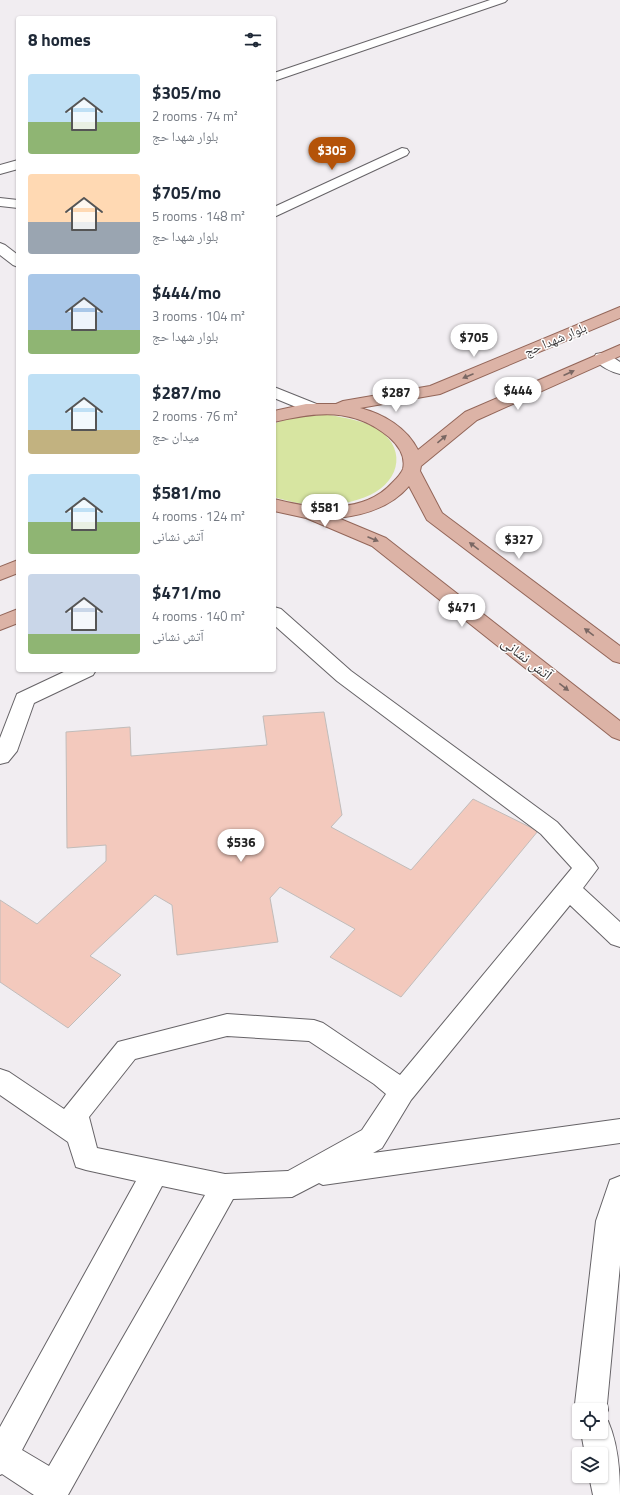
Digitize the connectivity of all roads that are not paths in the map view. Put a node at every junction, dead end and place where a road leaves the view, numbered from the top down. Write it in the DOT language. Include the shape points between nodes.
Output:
graph roads {
  1 [pos="501,0"];
  2 [pos="276,76"];
  3 [pos="402,152"];
  4 [pos="16,165"];
  5 [pos="0,170"];
  6 [pos="0,202"];
  7 [pos="16,204"];
  8 [pos="276,212"];
  9 [pos="0,248"];
  10 [pos="16,260"];
  11 [pos="620,312"];
  12 [pos="620,350"];
  13 [pos="602,358"];
  14 [pos="620,369"];
  15 [pos="276,393"];
  16 [pos="321,409"];
  17 [pos="276,416"];
  18 [pos="412,468"];
  19 [pos="276,506"];
  20 [pos="306,513"];
  21 [pos="276,520"];
  22 [pos="16,567"];
  23 [pos="0,574"];
  24 [pos="276,616"];
  25 [pos="16,617"];
  26 [pos="0,624"];
  27 [pos="620,656"];
  28 [pos="82,672"];
  29 [pos="620,732"];
  30 [pos="0,756"];
  31 [pos="569,890"];
  32 [pos="620,937"];
  33 [pos="0,1080"];
  34 [pos="402,1092"];
  35 [pos="620,1131"];
  36 [pos="81,1136"];
  37 [pos="155,1173"];
  38 [pos="310,1174"];
  39 [pos="225,1187"];
  40 [pos="620,1189"];
  41 [pos="591,1403"];
  42 [pos="1,1456"];
  43 [pos="607,1483"];
  44 [pos="52,1492"];
  45 [pos="609,1495"];
  1 -- 2 [label="street"];
  3 -- 8 [label="street"];
  4 -- 5 [label="street"];
  6 -- 7 [label="street"];
  9 -- 10 [label="street"];
  11 -- 16 [label="main road, بلوار شهدا حج, one-way" via="434,390"];
  12 -- 13 [label="main road"];
  13 -- 14 [label="street"];
  18 -- 13 [label="main road, one-way" via="471,416"];
  15 -- 16 [label="street"];
  16 -- 17 [label="main road"];
  16 -- 18 [label="main road" via="362,414 390,426 407,444"];
  18 -- 20 [label="main road" via="399,489 376,503 345,512"];
  27 -- 18 [label="main road, one-way" via="434,516"];
  19 -- 20 [label="main road"];
  20 -- 21 [label="main road"];
  20 -- 29 [label="main road, آتش نشانی, one-way" via="379,542"];
  22 -- 23 [label="main road"];
  24 -- 31 [label="street" via="344,676 549,828 586,868"];
  25 -- 26 [label="main road"];
  28 -- 30 [label="street" via="25,699 6,751"];
  31 -- 32 [label="street"];
  31 -- 34 [label="street"];
  33 -- 36 [label="street"];
  34 -- 36 [label="street" via="383,1076 314,1031 227,1025 127,1050 75,1114"];
  34 -- 38 [label="street" via="372,1139"];
  35 -- 38 [label="street"];
  36 -- 37 [label="street" via="86,1158"];
  37 -- 39 [label="street"];
  37 -- 42 [label="street"];
  38 -- 39 [label="street" via="292,1184"];
  39 -- 44 [label="street"];
  40 -- 41 [label="street" via="610,1221"];
  42 -- 44 [label="street"];
  43 -- 45 [label="street"];
}
